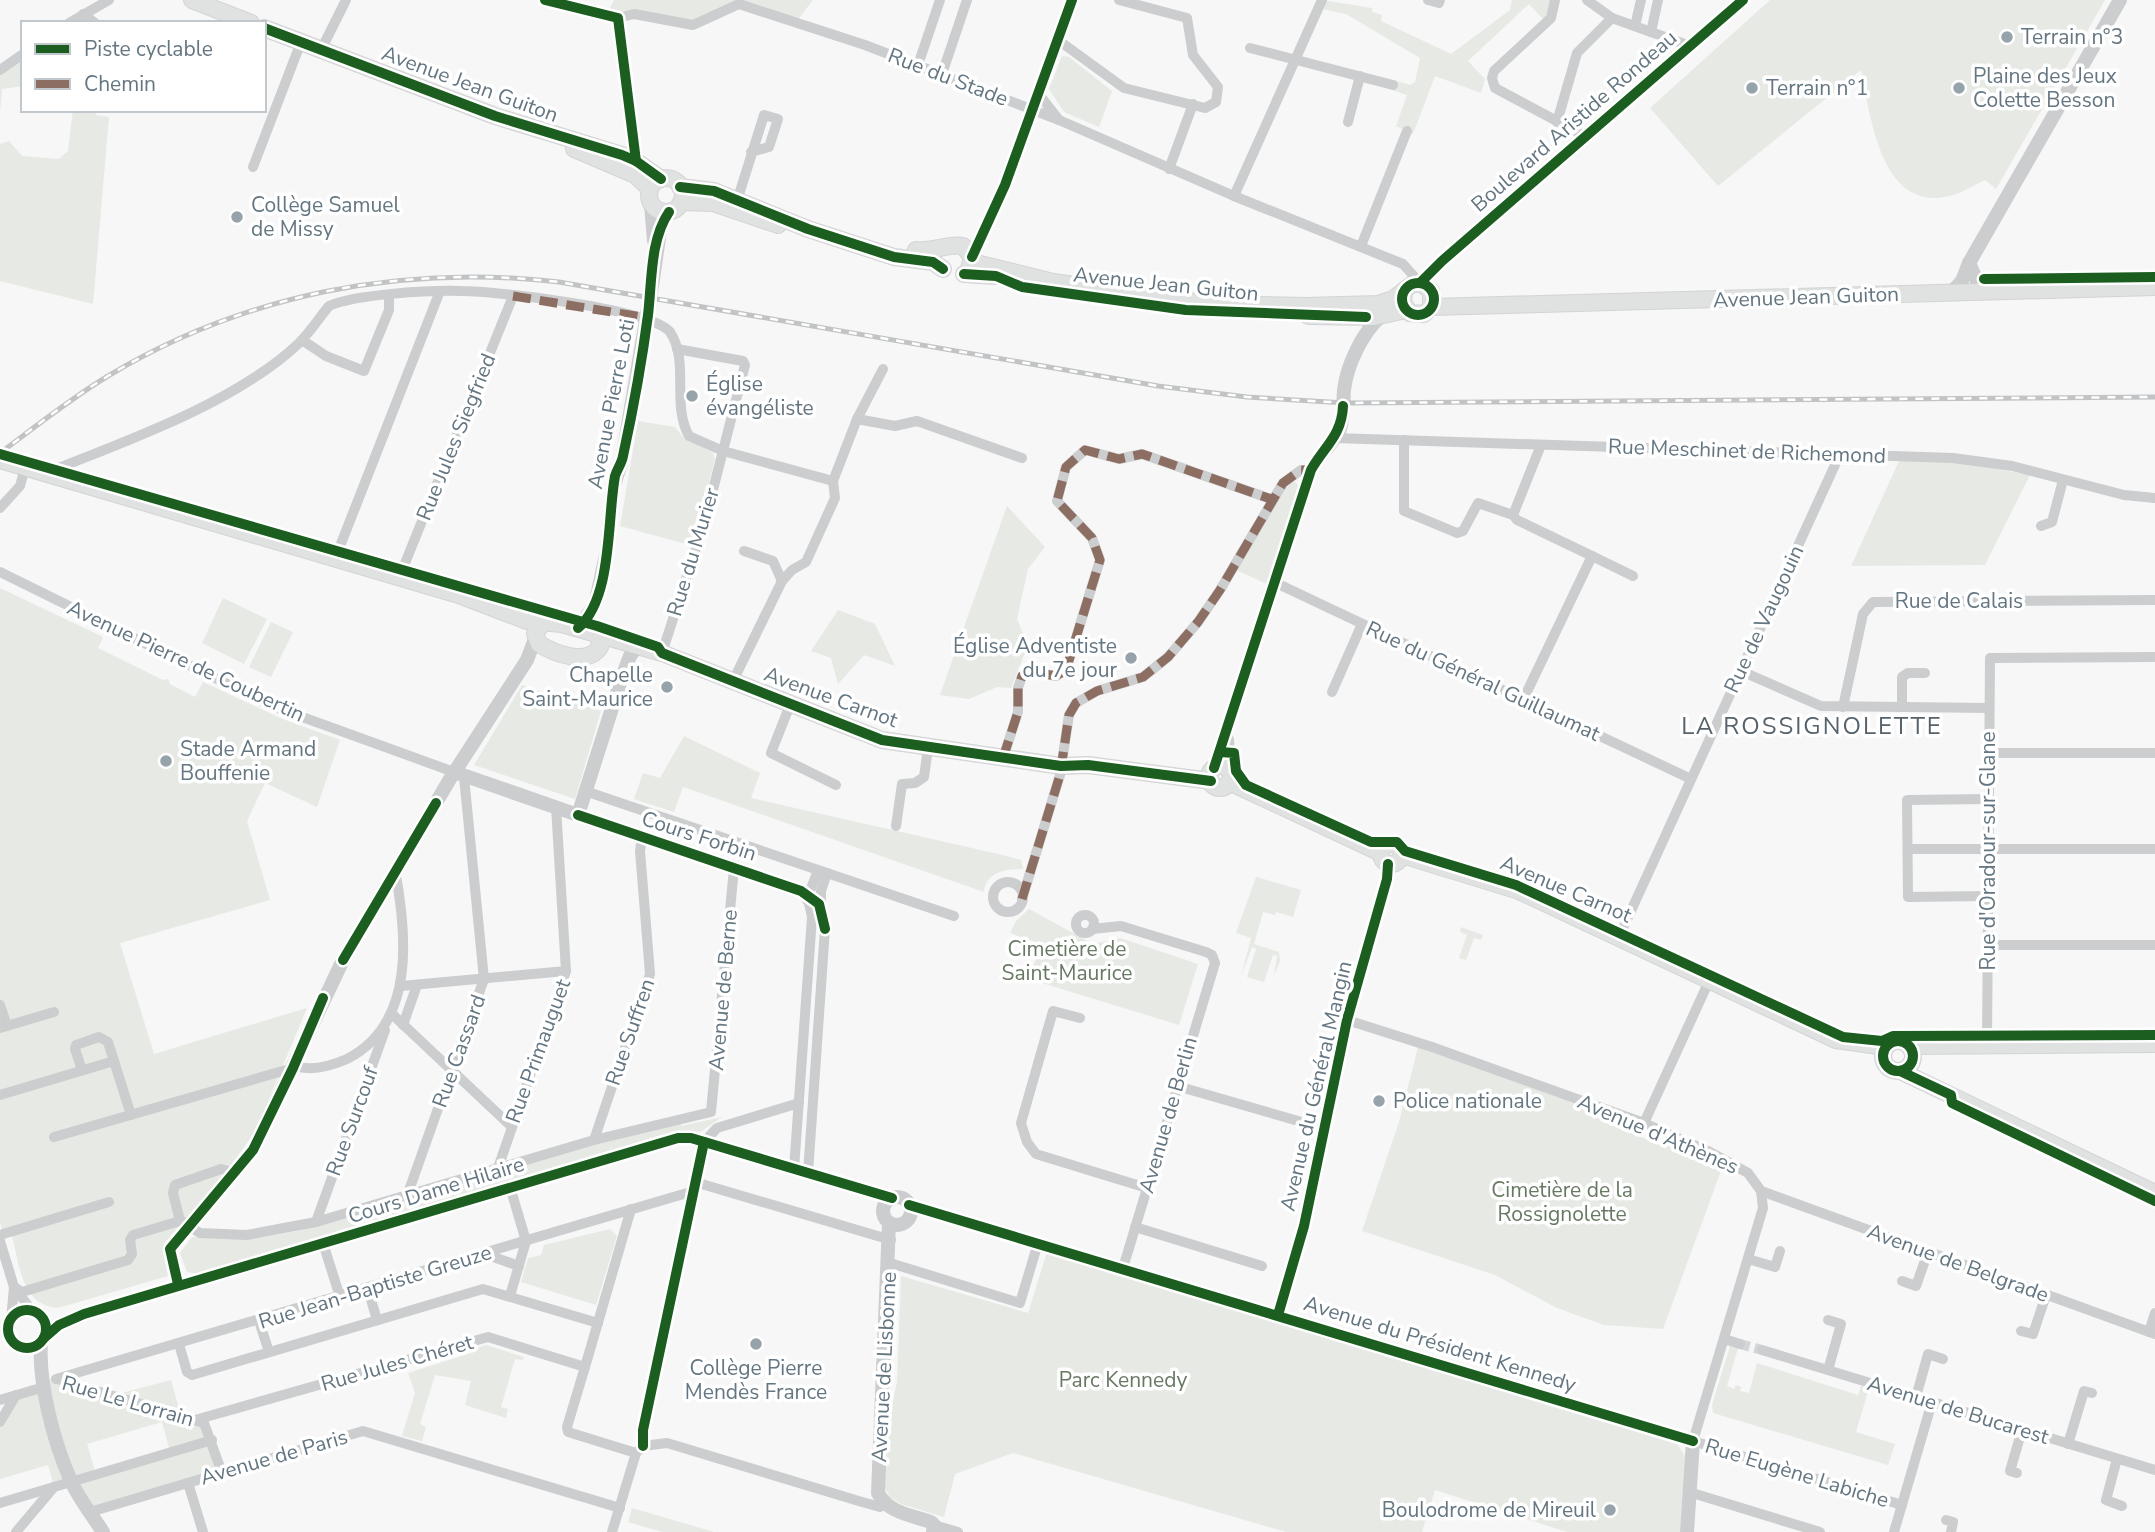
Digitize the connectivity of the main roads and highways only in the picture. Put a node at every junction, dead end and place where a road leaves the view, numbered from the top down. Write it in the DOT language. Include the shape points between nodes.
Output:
graph roads {
  1 [pos="192,0"];
  2 [pos="246,21"];
  3 [pos="266,29"];
  4 [pos="551,135"];
  5 [pos="654,191"];
  6 [pos="677,200"];
  7 [pos="847,241"];
  8 [pos="945,249"];
  9 [pos="967,259"];
  10 [pos="943,269"];
  11 [pos="2155,287"];
  12 [pos="1421,293"];
  13 [pos="1406,310"];
  14 [pos="1375,316"];
  15 [pos="0,460"];
  16 [pos="537,633"];
  17 [pos="599,640"];
  18 [pos="2155,1044"];
  19 [pos="1885,1052"];
  20 [pos="1908,1059"];
  21 [pos="2155,1193"];
  1 -- 2 [label="main road"];
  3 -- 4 [label="main road, Avenue Jean Guiton"];
  4 -- 5 [label="main road, Avenue Jean Guiton" via="635,175"];
  4 -- 5 [label="main road, Avenue Jean Guiton" via="636,160"];
  5 -- 6 [label="main road" via="671,180"];
  5 -- 6 [label="main road" via="659,211"];
  6 -- 7 [label="main road" via="736,204"];
  7 -- 8 [label="main road"];
  7 -- 10 [label="main road" via="894,257 933,262"];
  8 -- 9 [label="main road" via="953,244"];
  8 -- 10 [label="main road"];
  9 -- 10 [label="main road" via="950,274"];
  9 -- 14 [label="main road, Avenue Jean Guiton" via="1053,282 1210,304 1306,306"];
  9 -- 14 [label="main road, Avenue Jean Guiton" via="1022,287 1186,310"];
  11 -- 12 [label="main road, Avenue Jean Guiton" via="1457,307"];
  12 -- 13 [label="main road" via="1402,303"];
  12 -- 13 [label="main road, Avenue Jean Guiton" via="1419,315"];
  12 -- 14 [label="main road, Avenue Jean Guiton"];
  13 -- 14 [label="main road, Avenue Jean Guiton"];
  15 -- 16 [label="main road" via="501,609"];
  16 -- 17 [label="main road" via="578,628"];
  16 -- 17 [label="main road" via="582,658 595,654"];
  17 -- 19 [label="main road, Avenue Carnot" via="662,653 882,740 1061,766 1219,775 1390,857 1519,891 1836,1040"];
  18 -- 20 [label="main road" via="1937,1044"];
  19 -- 20 [label="main road, Avenue Carnot" via="1887,1066"];
  19 -- 20 [label="main road" via="1899,1041"];
  20 -- 21 [label="main road, Avenue Carnot" via="1919,1080"];
}
